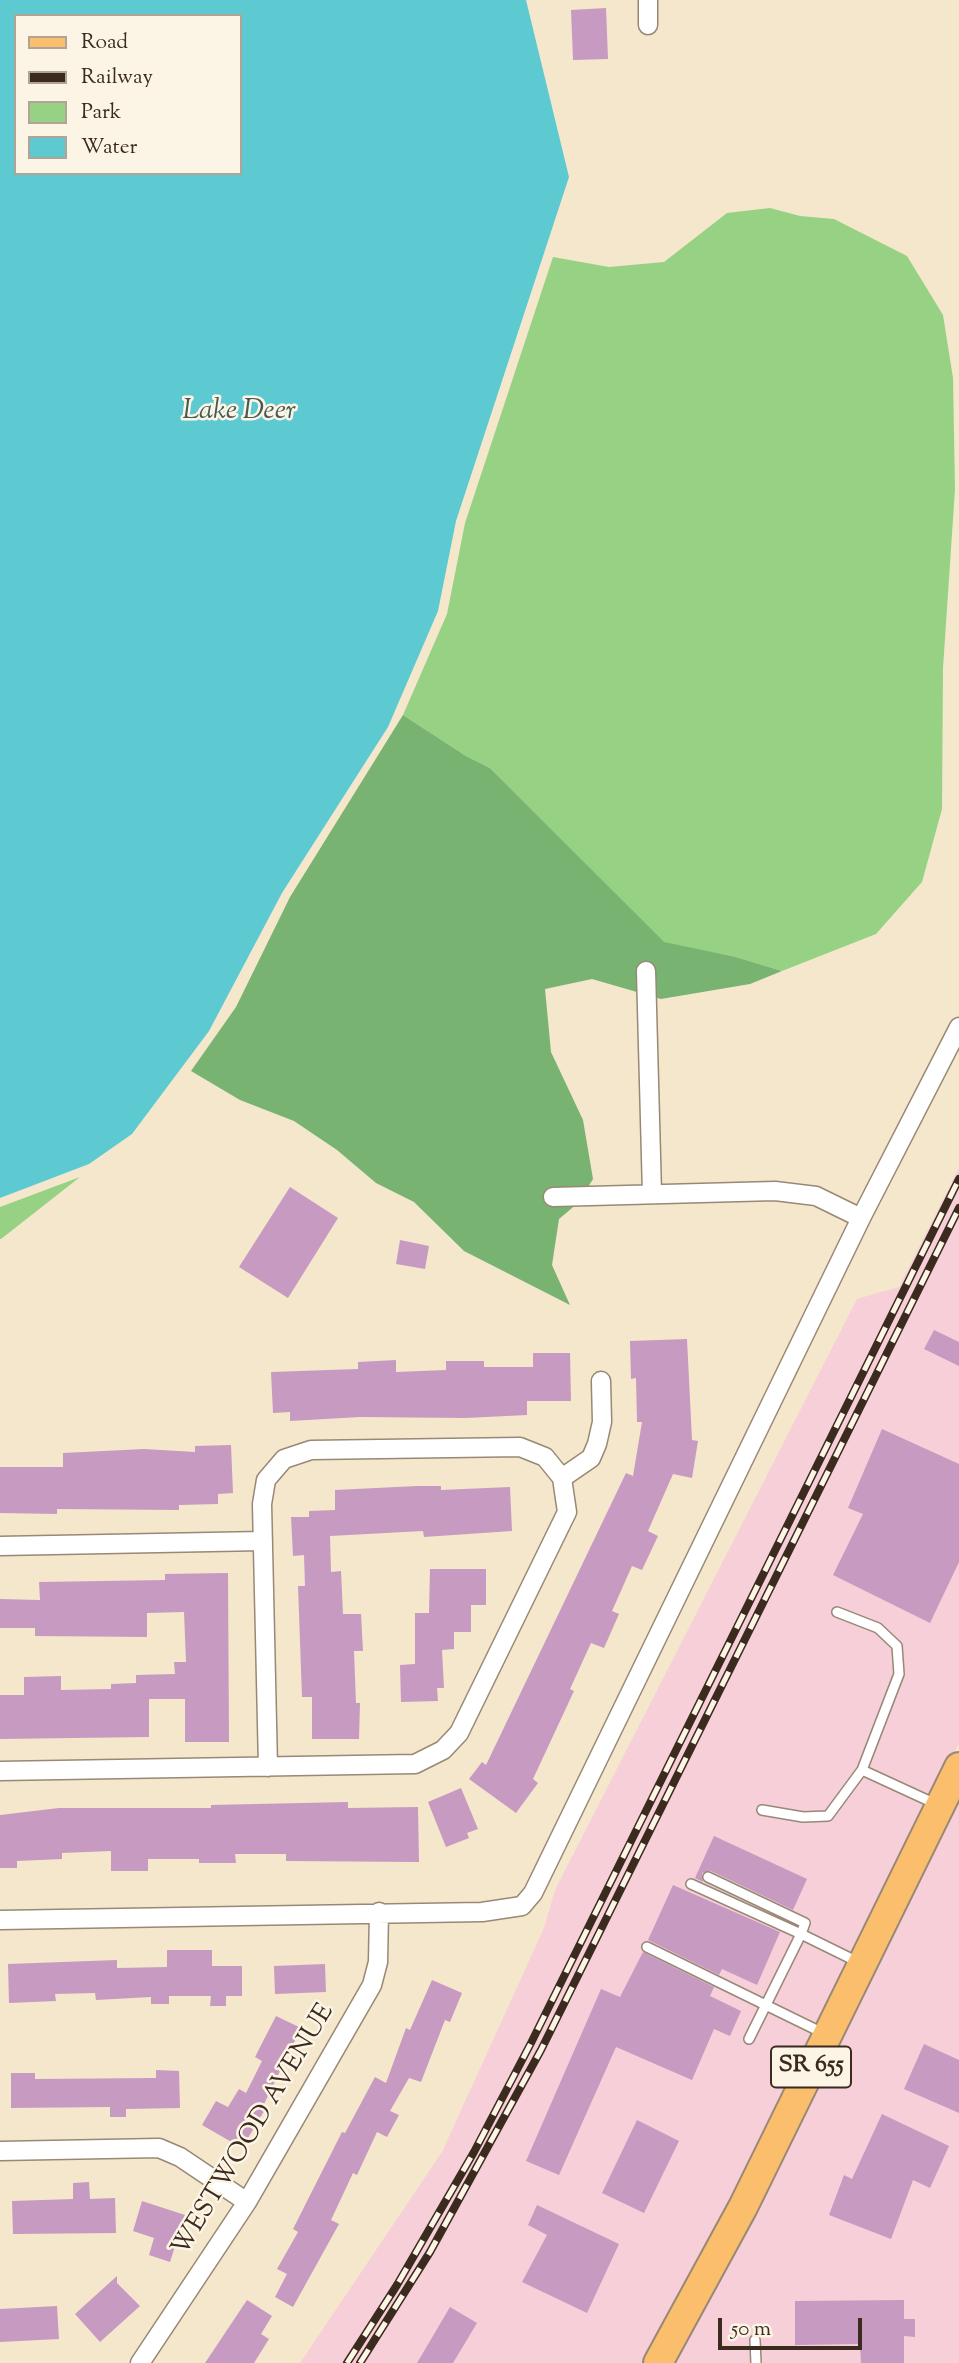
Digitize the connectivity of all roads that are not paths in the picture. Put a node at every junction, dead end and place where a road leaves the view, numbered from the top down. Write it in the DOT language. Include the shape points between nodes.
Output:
graph roads {
  1 [pos="648,0"];
  2 [pos="648,26"];
  3 [pos="646,971"];
  4 [pos="959,1027"];
  5 [pos="652,1194"];
  6 [pos="553,1197"];
  7 [pos="861,1218"];
  8 [pos="601,1381"];
  9 [pos="562,1478"];
  10 [pos="263,1541"];
  11 [pos="0,1546"];
  12 [pos="836,1612"];
  13 [pos="268,1767"];
  14 [pos="959,1767"];
  15 [pos="862,1770"];
  16 [pos="0,1771"];
  17 [pos="940,1806"];
  18 [pos="762,1810"];
  19 [pos="708,1877"];
  20 [pos="691,1884"];
  21 [pos="379,1912"];
  22 [pos="0,1920"];
  23 [pos="801,1934"];
  24 [pos="647,1947"];
  25 [pos="862,1964"];
  26 [pos="765,2005"];
  27 [pos="827,2035"];
  28 [pos="749,2039"];
  29 [pos="0,2151"];
  30 [pos="247,2202"];
  31 [pos="755,2340"];
  32 [pos="140,2363"];
  33 [pos="658,2363"];
  34 [pos="756,2363"];
  1 -- 2 [label="street"];
  3 -- 5 [label="street"];
  4 -- 7 [label="street"];
  5 -- 6 [label="street"];
  5 -- 7 [label="street" via="775,1191 816,1196"];
  7 -- 21 [label="street" via="534,1893 522,1906 508,1910"];
  8 -- 9 [label="street" via="602,1422 597,1444 591,1458"];
  9 -- 10 [label="street" via="545,1457 520,1447 311,1450 284,1459 266,1480"];
  9 -- 13 [label="street" via="567,1513 458,1733 443,1750 415,1764"];
  10 -- 11 [label="street"];
  10 -- 13 [label="street"];
  12 -- 15 [label="lane" via="878,1628 897,1646 899,1674"];
  13 -- 16 [label="street"];
  14 -- 17 [label="main road, SR 655"];
  15 -- 17 [label="lane"];
  15 -- 18 [label="lane" via="828,1816"];
  17 -- 25 [label="main road, SR 655"];
  19 -- 23 [label="lane" via="805,1923"];
  20 -- 23 [label="lane"];
  21 -- 22 [label="street"];
  21 -- 30 [label="street, WESTWOOD AVENUE" via="378,1962 372,1985"];
  23 -- 25 [label="lane"];
  23 -- 26 [label="lane"];
  24 -- 26 [label="lane"];
  25 -- 27 [label="main road, SR 655"];
  26 -- 27 [label="lane"];
  26 -- 28 [label="lane"];
  27 -- 33 [label="main road, SR 655" via="743,2207"];
  29 -- 30 [label="street" via="159,2148"];
  30 -- 32 [label="street, WESTWOOD AVENUE"];
  31 -- 34 [label="lane"];
}
